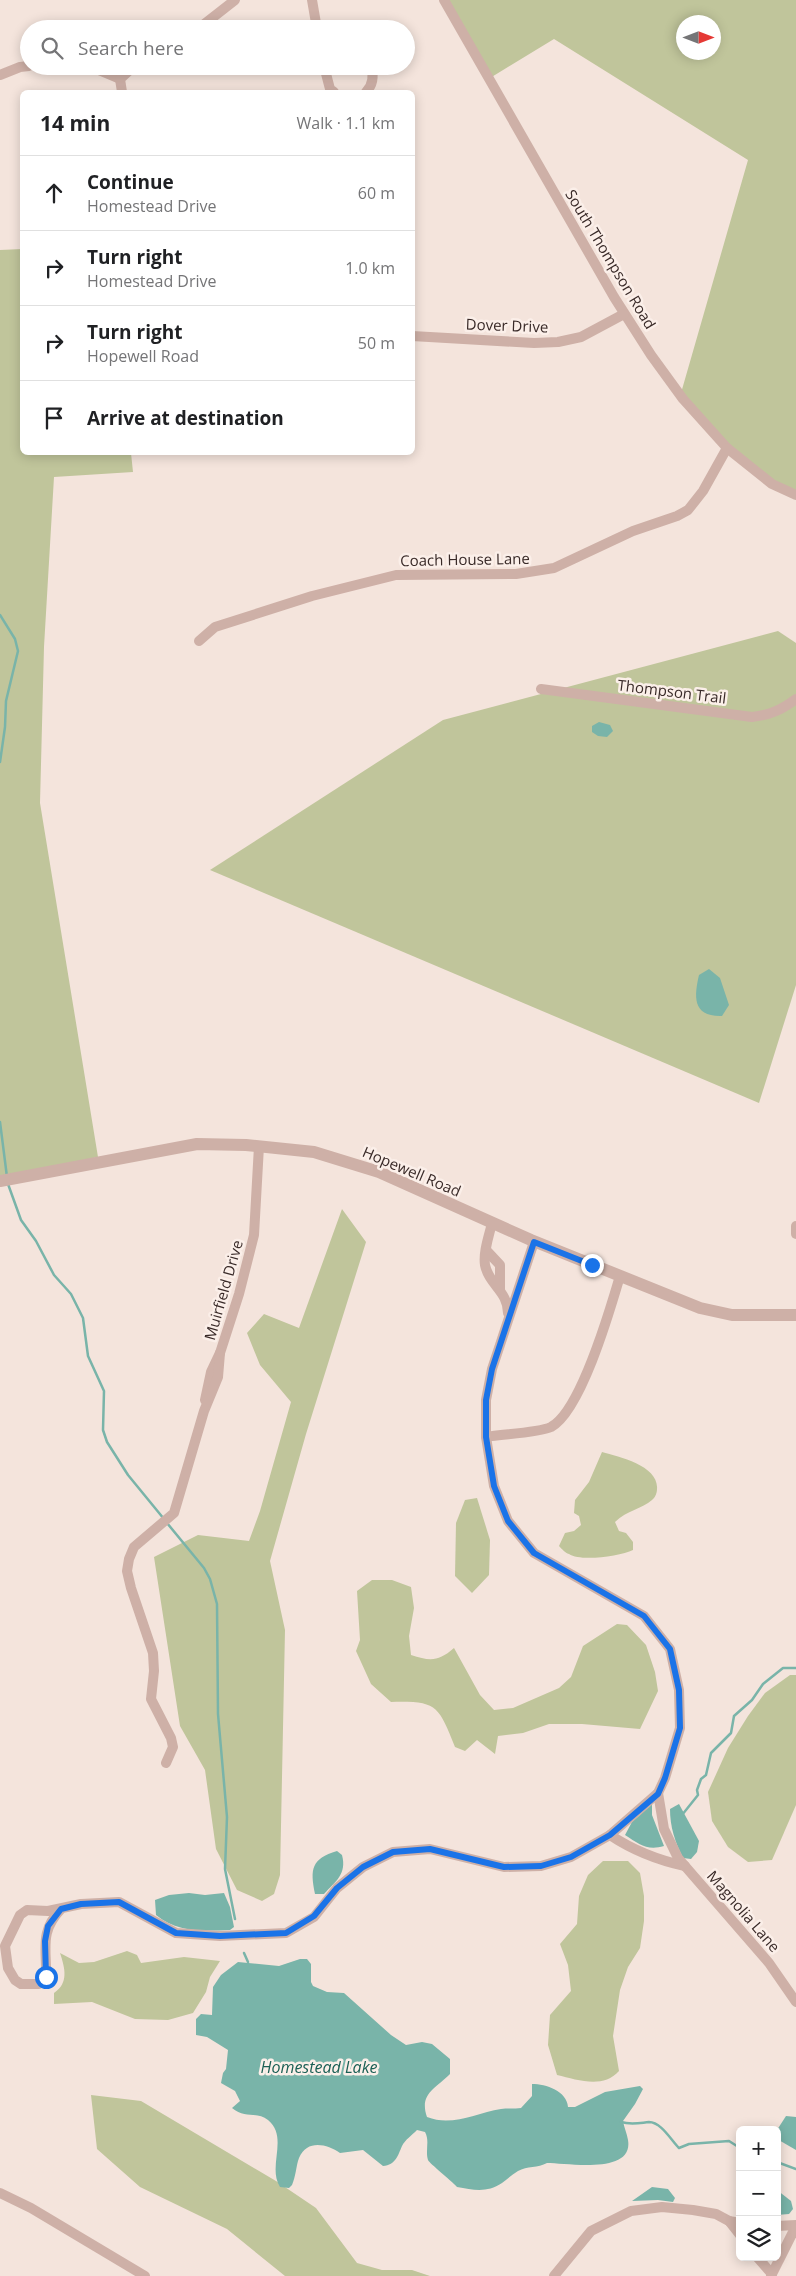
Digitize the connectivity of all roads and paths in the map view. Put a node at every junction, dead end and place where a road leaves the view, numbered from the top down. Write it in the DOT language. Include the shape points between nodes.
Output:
graph roads {
  1 [pos="235,0"];
  2 [pos="312,0"];
  3 [pos="444,0"];
  4 [pos="212,20"];
  5 [pos="315,20"];
  6 [pos="20,67"];
  7 [pos="0,75"];
  8 [pos="110,75"];
  9 [pos="124,75"];
  10 [pos="326,75"];
  11 [pos="373,75"];
  12 [pos="120,79"];
  13 [pos="122,90"];
  14 [pos="331,90"];
  15 [pos="368,90"];
  16 [pos="624,314"];
  17 [pos="415,336"];
  18 [pos="727,448"];
  19 [pos="796,495"];
  20 [pos="199,641"];
  21 [pos="541,689"];
  22 [pos="796,700"];
  23 [pos="259,1146"];
  24 [pos="0,1181"];
  25 [pos="492,1223"];
  26 [pos="796,1226"];
  27 [pos="796,1234"];
  28 [pos="534,1242"];
  29 [pos="620,1276"];
  30 [pos="796,1315"];
  31 [pos="508,1322"];
  32 [pos="486,1437"];
  33 [pos="166,1763"];
  34 [pos="658,1794"];
  35 [pos="610,1835"];
  36 [pos="685,1866"];
  37 [pos="61,1909"];
  38 [pos="796,2002"];
  39 [pos="0,2193"];
  40 [pos="729,2221"];
  41 [pos="736,2222"];
  42 [pos="781,2226"];
  43 [pos="796,2226"];
  44 [pos="736,2230"];
  45 [pos="760,2261"];
  46 [pos="771,2275"];
  47 [pos="145,2276"];
  48 [pos="554,2276"];
  1 -- 4 [label="street"];
  2 -- 5 [label="street"];
  3 -- 16 [label="street, South Thompson Road"];
  6 -- 7 [label="street"];
  8 -- 12 [label="street"];
  9 -- 12 [label="street"];
  10 -- 14 [label="street"];
  11 -- 15 [label="street"];
  12 -- 13 [label="street"];
  16 -- 17 [label="street, Dover Drive" via="581,337 558,342"];
  16 -- 18 [label="street, South Thompson Road" via="683,399"];
  18 -- 19 [label="street, South Thompson Road" via="772,484"];
  18 -- 20 [label="street, Coach House Lane" via="703,491 688,510 633,531 554,568 522,574 422,573 383,577 215,627"];
  21 -- 22 [label="street, Thompson Trail" via="752,716 767,715"];
  23 -- 24 [label="street, Hopewell Road" via="197,1144"];
  23 -- 25 [label="street, Hopewell Road" via="314,1152 350,1162"];
  23 -- 33 [label="street, Muirfield Drive" via="254,1235 220,1353 218,1377 204,1411 174,1513 134,1547 127,1571 153,1653 151,1699 173,1747"];
  25 -- 28 [label="street, Hopewell Road"];
  25 -- 31 [label="street" via="485,1265 490,1279 508,1302"];
  26 -- 27 [label="street"];
  28 -- 29 [label="street, Hopewell Road"];
  28 -- 31 [label="street"];
  29 -- 30 [label="street, Hopewell Road" via="700,1308 732,1315"];
  29 -- 32 [label="street" via="608,1318 562,1420 549,1428"];
  31 -- 32 [label="street" via="492,1369 486,1400"];
  32 -- 34 [label="street" via="494,1486 508,1521 534,1553 644,1616 670,1649 679,1690 680,1728"];
  34 -- 35 [label="street"];
  34 -- 36 [label="street, Magnolia Lane" via="664,1829"];
  35 -- 36 [label="street" via="648,1856"];
  35 -- 37 [label="street" via="571,1857 541,1866 504,1867 430,1849 393,1852 363,1867 337,1888 314,1916 286,1933 231,1936 176,1933 119,1902 81,1904"];
  36 -- 38 [label="street, Magnolia Lane" via="769,1963"];
  37 -- 37 [label="street" via="28,1910 20,1915 5,1946 8,1968 14,1980 21,1984 38,1984 46,1977 48,1926"];
  39 -- 47 [label="street"];
  40 -- 41 [label="street"];
  40 -- 44 [label="street"];
  40 -- 48 [label="street" via="716,2214 693,2210 662,2207 631,2211 591,2231"];
  42 -- 43 [label="street"];
  43 -- 46 [label="street"];
  45 -- 46 [label="street"];
}
